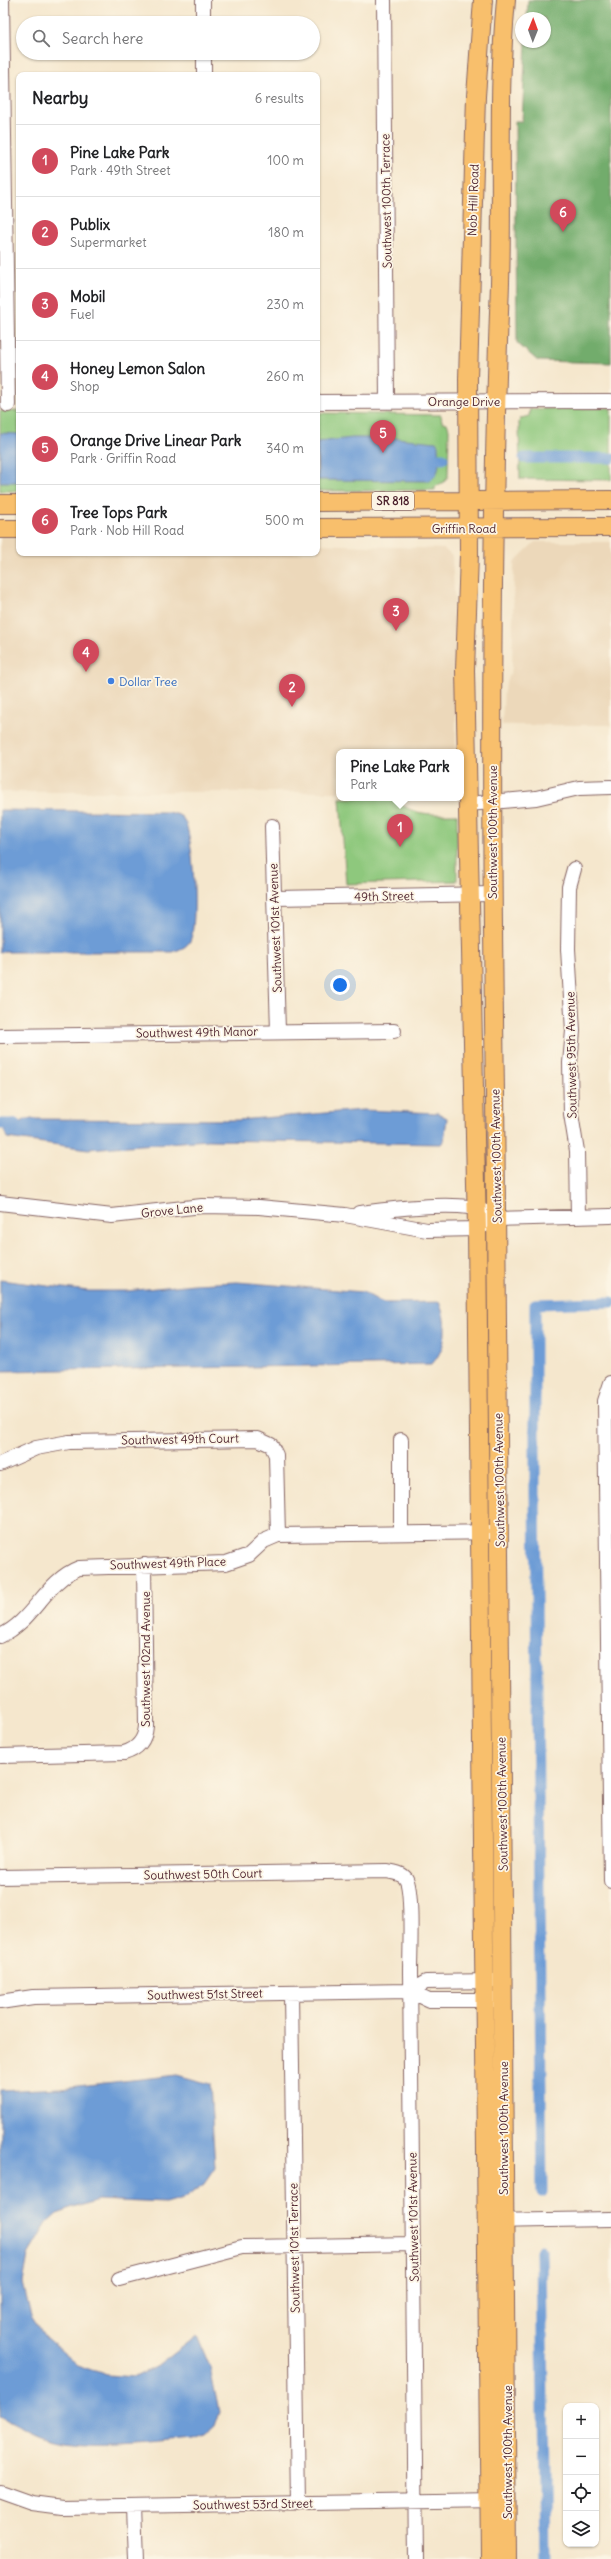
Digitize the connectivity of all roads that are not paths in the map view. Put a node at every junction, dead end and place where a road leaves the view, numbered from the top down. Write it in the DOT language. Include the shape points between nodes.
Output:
graph roads {
  1 [pos="2,0"];
  2 [pos="203,0"];
  3 [pos="384,0"];
  4 [pos="483,0"];
  5 [pos="506,0"];
  6 [pos="203,16"];
  7 [pos="204,60"];
  8 [pos="204,72"];
  9 [pos="611,400"];
  10 [pos="468,401"];
  11 [pos="495,401"];
  12 [pos="320,402"];
  13 [pos="387,402"];
  14 [pos="9,406"];
  15 [pos="495,500"];
  16 [pos="611,500"];
  17 [pos="469,501"];
  18 [pos="320,502"];
  19 [pos="0,504"];
  20 [pos="16,504"];
  21 [pos="611,527"];
  22 [pos="320,528"];
  23 [pos="469,528"];
  24 [pos="494,528"];
  25 [pos="16,529"];
  26 [pos="0,530"];
  27 [pos="611,787"];
  28 [pos="491,802"];
  29 [pos="468,804"];
  30 [pos="272,826"];
  31 [pos="574,869"];
  32 [pos="492,894"];
  33 [pos="470,895"];
  34 [pos="276,898"];
  35 [pos="278,1031"];
  36 [pos="394,1031"];
  37 [pos="0,1036"];
  38 [pos="0,1203"];
  39 [pos="477,1207"];
  40 [pos="345,1215"];
  41 [pos="611,1216"];
  42 [pos="578,1217"];
  43 [pos="496,1219"];
  44 [pos="477,1229"];
  45 [pos="611,1383"];
  46 [pos="401,1440"];
  47 [pos="0,1464"];
  48 [pos="480,1532"];
  49 [pos="500,1532"];
  50 [pos="401,1534"];
  51 [pos="278,1535"];
  52 [pos="144,1565"];
  53 [pos="0,1636"];
  54 [pos="610,1694"];
  55 [pos="0,1756"];
  56 [pos="611,1833"];
  57 [pos="0,1877"];
  58 [pos="404,1877"];
  59 [pos="611,1881"];
  60 [pos="503,1981"];
  61 [pos="484,1982"];
  62 [pos="410,1991"];
  63 [pos="291,1993"];
  64 [pos="484,2000"];
  65 [pos="503,2000"];
  66 [pos="0,2002"];
  67 [pos="611,2219"];
  68 [pos="494,2221"];
  69 [pos="413,2244"];
  70 [pos="293,2245"];
  71 [pos="119,2279"];
  72 [pos="0,2492"];
  73 [pos="489,2500"];
  74 [pos="507,2500"];
  75 [pos="415,2502"];
  76 [pos="298,2504"];
  77 [pos="134,2507"];
  78 [pos="136,2559"];
  79 [pos="416,2559"];
  80 [pos="490,2559"];
  81 [pos="507,2559"];
  1 -- 14 [label="street"];
  2 -- 6 [label="street"];
  3 -- 13 [label="street, Southwest 100th Terrace"];
  4 -- 10 [label="main road, Nob Hill Road" via="476,96"];
  5 -- 11 [label="main road" via="500,55 500,275"];
  7 -- 8 [label="street"];
  9 -- 11 [label="street, Orange Drive"];
  10 -- 11 [label="street, Orange Drive"];
  10 -- 13 [label="street, Orange Drive"];
  10 -- 17 [label="main road, Southwest 100th Avenue"];
  11 -- 15 [label="main road, Southwest 100th Avenue"];
  12 -- 13 [label="street, Orange Drive"];
  15 -- 16 [label="main road, SR 818"];
  15 -- 17 [label="main road, SR 818"];
  15 -- 24 [label="main road, Southwest 100th Avenue"];
  17 -- 18 [label="main road, SR 818"];
  17 -- 23 [label="main road, Southwest 100th Avenue"];
  19 -- 20 [label="main road"];
  21 -- 24 [label="main road, Griffin Road / SR 818"];
  22 -- 23 [label="main road, Griffin Road / SR 818"];
  23 -- 24 [label="main road, Griffin Road / SR 818"];
  23 -- 29 [label="main road, Southwest 100th Avenue" via="465,670"];
  24 -- 28 [label="main road, Southwest 100th Avenue"];
  25 -- 26 [label="main road"];
  27 -- 28 [label="street" via="579,788 536,798"];
  28 -- 29 [label="street"];
  28 -- 32 [label="main road, Southwest 100th Avenue"];
  29 -- 33 [label="main road, Southwest 100th Avenue"];
  30 -- 34 [label="street, Southwest 101st Avenue"];
  31 -- 42 [label="street, Southwest 95th Avenue" via="569,887 568,949 573,1030 570,1063 571,1114 577,1151"];
  32 -- 33 [label="street, 49th Street"];
  32 -- 43 [label="main road, Southwest 100th Avenue"];
  33 -- 34 [label="street, 49th Street"];
  33 -- 39 [label="main road, Southwest 100th Avenue"];
  34 -- 35 [label="street, Southwest 101st Avenue"];
  35 -- 36 [label="street, Southwest 49th Manor"];
  35 -- 37 [label="street, Southwest 49th Manor"];
  38 -- 40 [label="street, Grove Lane" via="112,1216 202,1206"];
  39 -- 40 [label="street, Grove Lane" via="411,1208"];
  39 -- 43 [label="street"];
  39 -- 44 [label="main road, Southwest 100th Avenue"];
  40 -- 44 [label="street, Grove Lane" via="427,1230"];
  41 -- 42 [label="street"];
  42 -- 43 [label="street"];
  43 -- 44 [label="street, Grove Lane"];
  43 -- 49 [label="main road, Southwest 100th Avenue"];
  44 -- 48 [label="main road, Southwest 100th Avenue"];
  45 -- 54 [label="street" via="605,1401"];
  46 -- 50 [label="street"];
  47 -- 51 [label="street, Southwest 49th Court" via="36,1448 69,1442 258,1439 271,1445 276,1455"];
  48 -- 49 [label="street"];
  48 -- 50 [label="street"];
  48 -- 61 [label="main road, Southwest 100th Avenue"];
  49 -- 60 [label="main road, Southwest 100th Avenue"];
  50 -- 51 [label="street"];
  51 -- 52 [label="street, Southwest 49th Place" via="238,1560 212,1564"];
  52 -- 53 [label="street, Southwest 49th Place" via="94,1566 67,1572 20,1624"];
  52 -- 55 [label="street, Southwest 102nd Avenue" via="146,1731 142,1742 124,1753"];
  54 -- 56 [label="street"];
  56 -- 59 [label="street"];
  57 -- 58 [label="street, Southwest 50th Court" via="387,1871"];
  58 -- 62 [label="street, Southwest 101st Avenue" via="409,1887"];
  60 -- 61 [label="street, Southwest 51st Street"];
  60 -- 65 [label="main road, Southwest 100th Avenue"];
  61 -- 62 [label="street, Southwest 51st Street" via="426,1982"];
  61 -- 64 [label="main road, Southwest 100th Avenue"];
  62 -- 63 [label="street, Southwest 51st Street"];
  62 -- 64 [label="street, Southwest 51st Street" via="429,2000"];
  62 -- 69 [label="street, Southwest 101st Avenue"];
  63 -- 66 [label="street, Southwest 51st Street" via="33,1997"];
  63 -- 70 [label="street, Southwest 101st Terrace"];
  64 -- 65 [label="street, Southwest 51st Street"];
  64 -- 68 [label="main road, Southwest 100th Avenue"];
  65 -- 68 [label="main road, Southwest 100th Avenue"];
  67 -- 68 [label="street"];
  68 -- 73 [label="main road, Southwest 100th Avenue"];
  68 -- 74 [label="main road, Southwest 100th Avenue"];
  69 -- 70 [label="street"];
  69 -- 75 [label="street, Southwest 101st Avenue"];
  70 -- 71 [label="street" via="242,2247"];
  70 -- 76 [label="street, Southwest 101st Terrace"];
  72 -- 77 [label="street, Southwest 53rd Street" via="18,2500 46,2506"];
  73 -- 74 [label="street, Southwest 53rd Street"];
  73 -- 75 [label="street, Southwest 53rd Street"];
  73 -- 80 [label="main road, Southwest 100th Avenue"];
  74 -- 81 [label="main road, Southwest 100th Avenue"];
  75 -- 76 [label="street, Southwest 53rd Street"];
  75 -- 79 [label="street, Southwest 101st Avenue"];
  76 -- 77 [label="street, Southwest 53rd Street"];
  77 -- 78 [label="street"];
}
